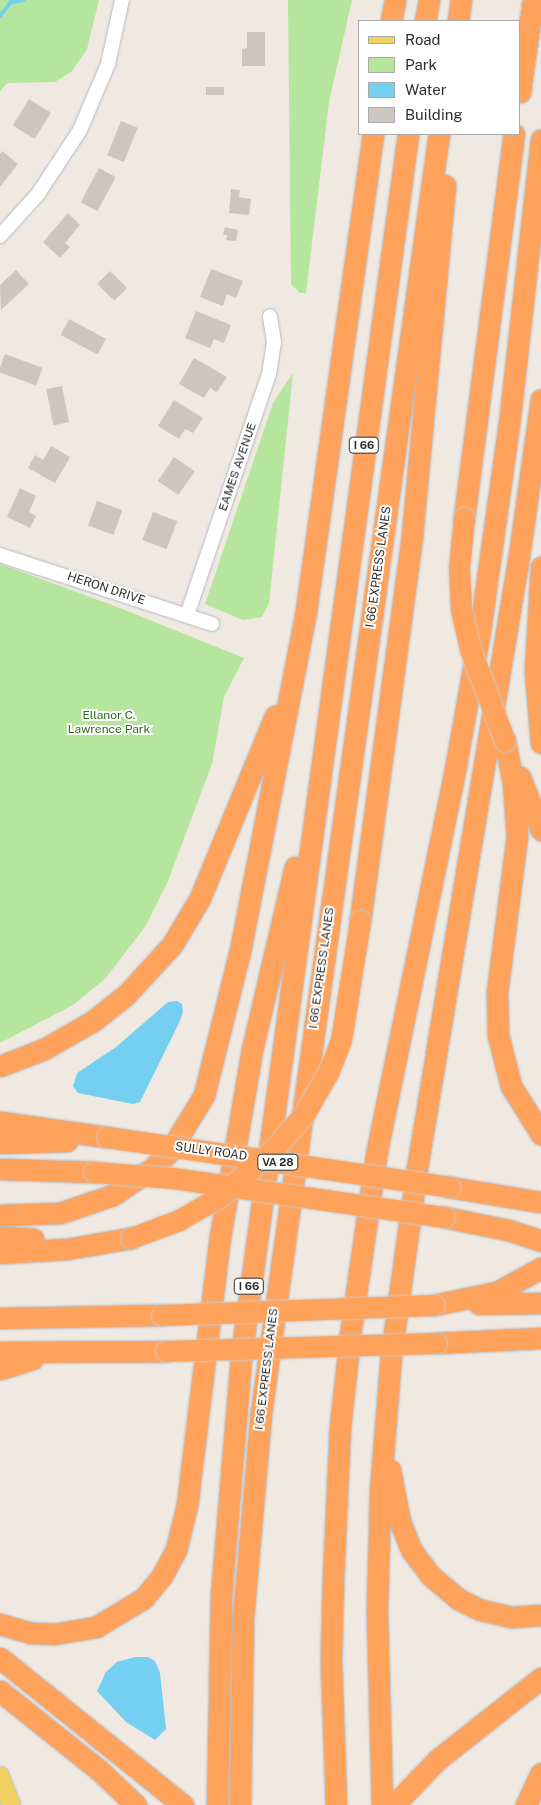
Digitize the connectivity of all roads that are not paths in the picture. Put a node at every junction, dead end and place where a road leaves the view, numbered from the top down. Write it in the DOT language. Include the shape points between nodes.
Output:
graph roads {
  1 [pos="122,0"];
  2 [pos="395,0"];
  3 [pos="429,0"];
  4 [pos="446,0"];
  5 [pos="462,0"];
  6 [pos="533,0"];
  7 [pos="391,20"];
  8 [pos="426,20"];
  9 [pos="443,20"];
  10 [pos="459,20"];
  11 [pos="521,85"];
  12 [pos="373,135"];
  13 [pos="408,135"];
  14 [pos="426,135"];
  15 [pos="439,135"];
  16 [pos="450,135"];
  17 [pos="514,135"];
  18 [pos="541,140"];
  19 [pos="0,236"];
  20 [pos="270,316"];
  21 [pos="541,400"];
  22 [pos="0,555"];
  23 [pos="541,567"];
  24 [pos="310,586"];
  25 [pos="187,615"];
  26 [pos="212,624"];
  27 [pos="541,743"];
  28 [pos="319,770"];
  29 [pos="522,799"];
  30 [pos="346,801"];
  31 [pos="541,830"];
  32 [pos="0,1066"];
  33 [pos="0,1122"];
  34 [pos="541,1134"];
  35 [pos="107,1137"];
  36 [pos="0,1144"];
  37 [pos="0,1169"];
  38 [pos="541,1202"];
  39 [pos="0,1215"];
  40 [pos="0,1237"];
  41 [pos="131,1238"];
  42 [pos="532,1238"];
  43 [pos="0,1252"];
  44 [pos="541,1268"];
  45 [pos="541,1302"];
  46 [pos="434,1305"];
  47 [pos="0,1318"];
  48 [pos="541,1338"];
  49 [pos="491,1340"];
  50 [pos="541,1345"];
  51 [pos="0,1352"];
  52 [pos="68,1353"];
  53 [pos="0,1369"];
  54 [pos="386,1418"];
  55 [pos="541,1615"];
  56 [pos="0,1624"];
  57 [pos="0,1658"];
  58 [pos="541,1678"];
  59 [pos="0,1691"];
  60 [pos="332,1702"];
  61 [pos="541,1774"];
  62 [pos="0,1776"];
  63 [pos="182,1804"];
  64 [pos="10,1805"];
  65 [pos="136,1805"];
  66 [pos="217,1805"];
  67 [pos="240,1805"];
  68 [pos="336,1805"];
  69 [pos="346,1805"];
  70 [pos="382,1805"];
  71 [pos="394,1805"];
  72 [pos="526,1805"];
  1 -- 19 [label="street" via="108,64 80,130 38,194"];
  2 -- 7 [label="highway"];
  3 -- 8 [label="highway"];
  4 -- 9 [label="highway"];
  5 -- 10 [label="highway"];
  6 -- 11 [label="highway"];
  12 -- 24 [label="highway"];
  13 -- 28 [label="highway, I 66"];
  14 -- 30 [label="highway" via="353,658"];
  15 -- 30 [label="highway, I 66 EXPRESS LANES"];
  16 -- 41 [label="highway, bridge" via="412,535 342,1040 305,1113 273,1150 219,1197 178,1220"];
  17 -- 29 [label="highway, bridge" via="459,567 461,610 470,649 505,740"];
  18 -- 60 [label="highway" via="510,416 480,630 379,1141 357,1282 337,1472"];
  20 -- 25 [label="street, EAMES AVENUE" via="274,342 269,374"];
  21 -- 54 [label="highway" via="517,565 416,1174"];
  22 -- 25 [label="street, HERON DRIVE"];
  23 -- 27 [label="highway" via="535,671"];
  24 -- 32 [label="highway" via="300,612 275,716 230,831 186,924 157,964 110,1008 44,1048"];
  24 -- 39 [label="highway" via="240,951 212,1069 194,1115 170,1151 153,1168 113,1195 60,1213"];
  25 -- 26 [label="street, HERON DRIVE"];
  28 -- 56 [label="highway" via="252,1050 220,1237 187,1505 176,1550 162,1576 144,1598 96,1627 54,1634 32,1633"];
  28 -- 66 [label="highway, I 66" via="231,1452 221,1596"];
  29 -- 31 [label="highway"];
  29 -- 34 [label="highway" via="497,992 498,1035 511,1086"];
  30 -- 67 [label="highway, I 66 EXPRESS LANES" via="254,1473 243,1618"];
  33 -- 35 [label="highway, SULLY ROAD / VA 28"];
  35 -- 36 [label="highway"];
  35 -- 38 [label="highway, SULLY ROAD / VA 28, bridge"];
  37 -- 42 [label="highway, bridge" via="173,1178 444,1217"];
  40 -- 41 [label="highway" via="74,1241"];
  41 -- 43 [label="highway" via="66,1249"];
  44 -- 46 [label="highway" via="497,1292"];
  45 -- 46 [label="highway"];
  46 -- 47 [label="highway, bridge"];
  48 -- 49 [label="highway"];
  49 -- 50 [label="highway"];
  49 -- 52 [label="highway, bridge"];
  51 -- 52 [label="highway"];
  52 -- 53 [label="highway"];
  54 -- 55 [label="highway" via="388,1456 400,1522 412,1550 431,1576 458,1599 481,1610 512,1616"];
  54 -- 70 [label="highway" via="376,1617"];
  57 -- 63 [label="highway"];
  58 -- 71 [label="highway" via="414,1782"];
  59 -- 65 [label="highway" via="106,1775"];
  60 -- 68 [label="highway"];
  60 -- 69 [label="highway"];
  61 -- 72 [label="highway"];
  62 -- 64 [label="main road"];
}
